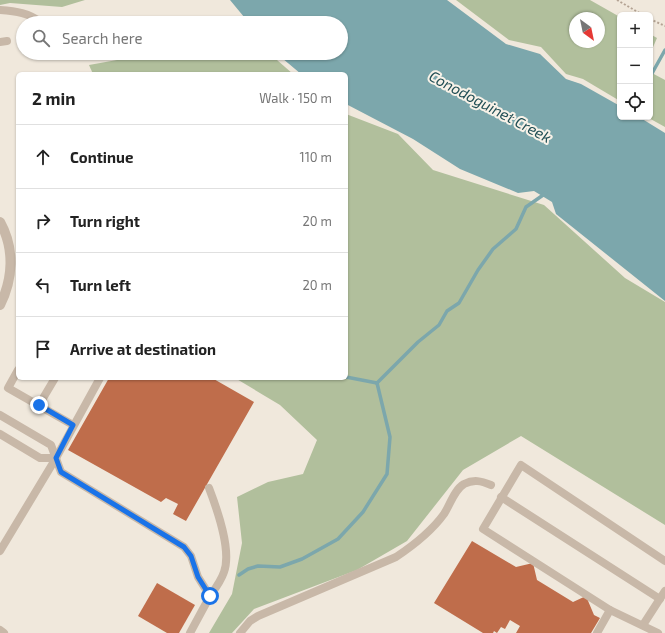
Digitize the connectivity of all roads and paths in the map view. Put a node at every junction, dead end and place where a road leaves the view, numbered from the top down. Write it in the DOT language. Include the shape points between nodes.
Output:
graph roads {
  1 [pos="617,0"];
  2 [pos="0,10"];
  3 [pos="638,12"];
  4 [pos="34,16"];
  5 [pos="653,20"];
  6 [pos="665,26"];
  7 [pos="0,222"];
  8 [pos="0,305"];
  9 [pos="16,374"];
  10 [pos="54,380"];
  11 [pos="99,380"];
  12 [pos="39,405"];
  13 [pos="0,415"];
  14 [pos="73,425"];
  15 [pos="0,434"];
  16 [pos="56,458"];
  17 [pos="491,485"];
  18 [pos="209,488"];
  19 [pos="501,497"];
  20 [pos="0,552"];
  21 [pos="665,561"];
  22 [pos="665,591"];
  23 [pos="210,596"];
  24 [pos="660,599"];
  25 [pos="610,610"];
  26 [pos="643,625"];
  27 [pos="0,630"];
  28 [pos="4,633"];
  29 [pos="190,633"];
  30 [pos="240,633"];
  31 [pos="597,633"];
  32 [pos="658,633"];
  1 -- 3 [label="path"];
  2 -- 4 [label="lane"];
  5 -- 6 [label="path"];
  7 -- 8 [label="street" via="7,238 11,269 9,283"];
  9 -- 12 [label="lane" via="8,388"];
  10 -- 12 [label="lane"];
  11 -- 14 [label="lane"];
  12 -- 14 [label="lane"];
  13 -- 16 [label="lane" via="51,445"];
  14 -- 16 [label="lane"];
  15 -- 16 [label="lane" via="40,458"];
  16 -- 20 [label="lane"];
  16 -- 23 [label="lane" via="61,472 184,547"];
  17 -- 30 [label="lane" via="476,480 463,485 430,531 396,557 258,616"];
  18 -- 23 [label="lane" via="221,519 226,550 224,571"];
  19 -- 21 [label="lane" via="521,465"];
  19 -- 24 [label="lane"];
  19 -- 25 [label="lane" via="483,529"];
  22 -- 24 [label="lane"];
  23 -- 29 [label="lane"];
  24 -- 26 [label="lane"];
  25 -- 26 [label="lane"];
  25 -- 31 [label="lane"];
  26 -- 32 [label="lane"];
  27 -- 28 [label="lane"];
}
